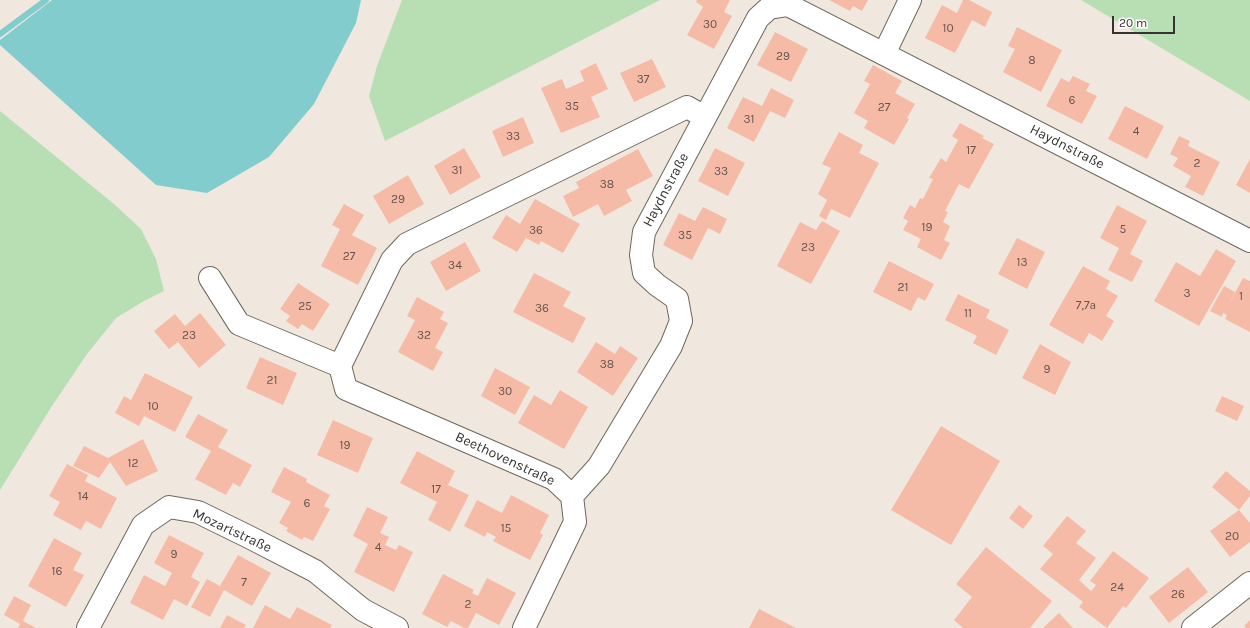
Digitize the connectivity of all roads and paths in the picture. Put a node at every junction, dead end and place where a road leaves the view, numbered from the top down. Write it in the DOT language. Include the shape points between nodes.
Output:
graph roads {
  1 [pos="910,0"];
  2 [pos="884,54"];
  3 [pos="705,117"];
  4 [pos="1250,241"];
  5 [pos="210,278"];
  6 [pos="340,366"];
  7 [pos="572,496"];
  8 [pos="1250,583"];
  9 [pos="88,628"];
  10 [pos="397,628"];
  11 [pos="524,628"];
  12 [pos="1193,628"];
  1 -- 2 [label="street"];
  2 -- 3 [label="street, Haydnstraße" via="788,5 769,8 758,18"];
  2 -- 4 [label="street, Haydnstraße"];
  3 -- 6 [label="street" via="687,107 407,244 392,260"];
  3 -- 7 [label="street, Haydnstraße" via="644,232 641,254 644,273 677,299 681,321 671,346 599,466"];
  5 -- 6 [label="street" via="239,324"];
  6 -- 7 [label="street, Beethovenstraße" via="346,389 554,479"];
  7 -- 11 [label="street" via="575,522"];
  8 -- 12 [label="street"];
  9 -- 10 [label="street, Mozartstraße" via="143,525 169,507 198,512 315,571 363,610"];
}
